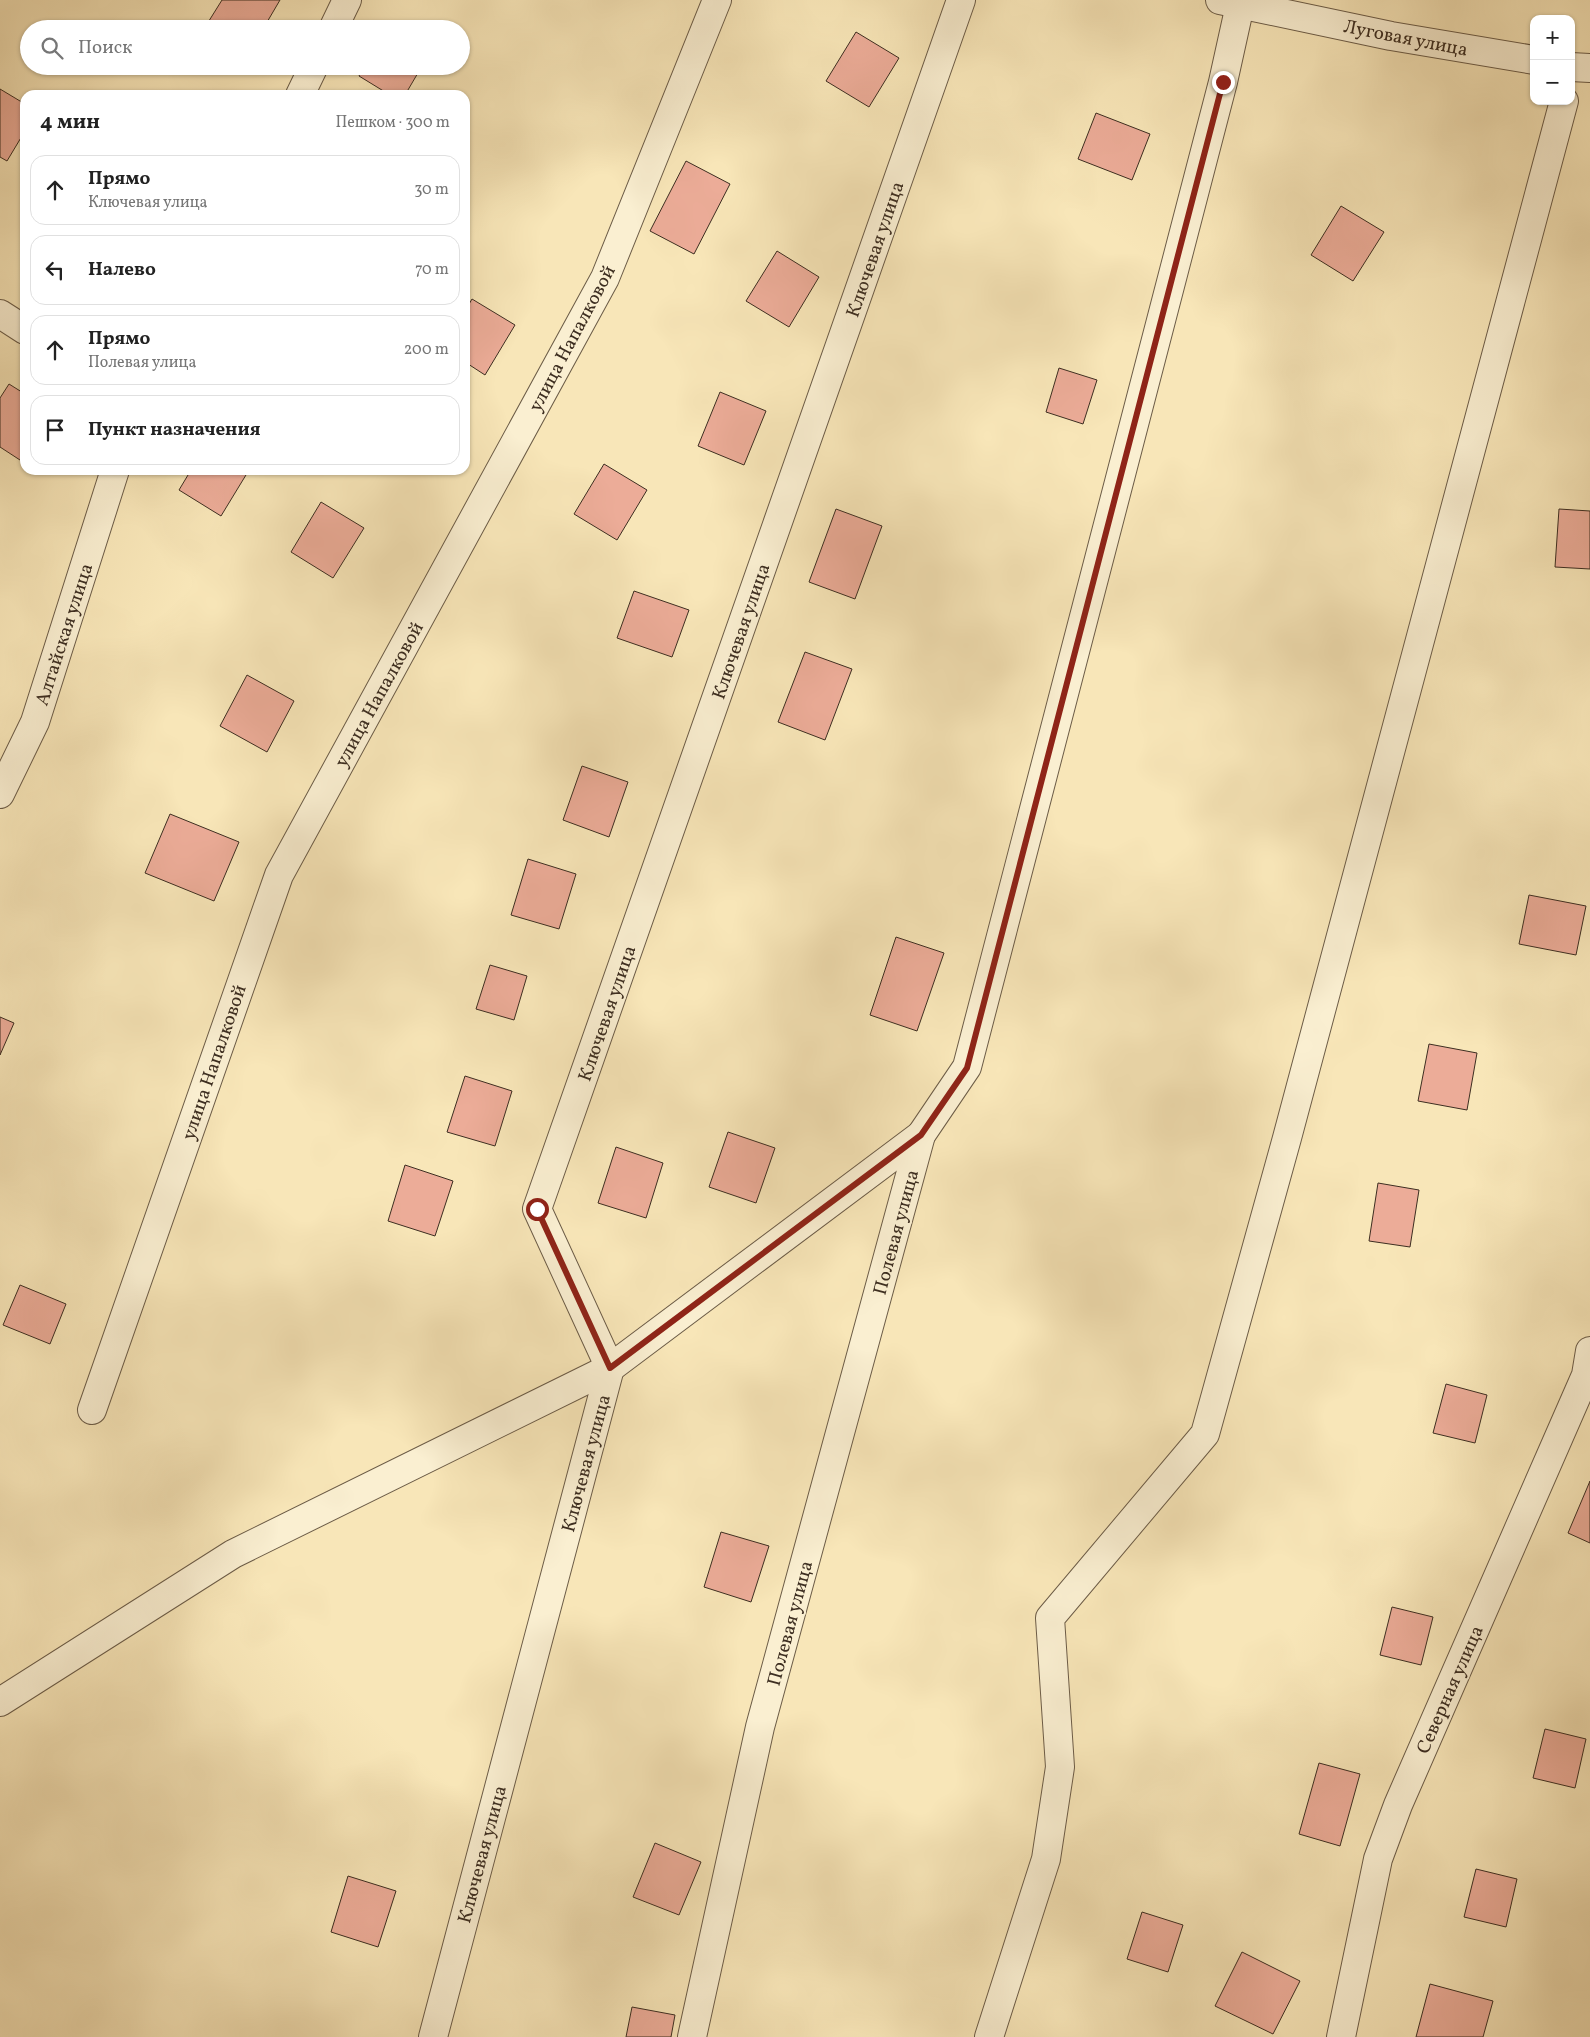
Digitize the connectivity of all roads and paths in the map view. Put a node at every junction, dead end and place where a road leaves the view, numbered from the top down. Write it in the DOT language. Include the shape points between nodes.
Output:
graph roads {
  1 [pos="347,0"];
  2 [pos="717,0"];
  3 [pos="961,0"];
  4 [pos="1230,2"];
  5 [pos="337,20"];
  6 [pos="1530,59"];
  7 [pos="310,75"];
  8 [pos="302,90"];
  9 [pos="1563,105"];
  10 [pos="0,314"];
  11 [pos="20,327"];
  12 [pos="113,475"];
  13 [pos="0,794"];
  14 [pos="921,1135"];
  15 [pos="610,1368"];
  16 [pos="1589,1368"];
  17 [pos="92,1410"];
  18 [pos="0,1702"];
  19 [pos="433,2037"];
  20 [pos="692,2037"];
  21 [pos="989,2037"];
  22 [pos="1341,2037"];
  1 -- 5 [label="street"];
  2 -- 17 [label="street, улица Напалковой" via="605,278 278,876"];
  3 -- 15 [label="street, Ключевая улица" via="537,1209"];
  4 -- 6 [label="street, Луговая улица" via="1391,36"];
  4 -- 14 [label="street, Полевая улица" via="1223,82 967,1068"];
  7 -- 8 [label="street"];
  9 -- 21 [label="street" via="1205,1434 1050,1618 1060,1767 1046,1858"];
  10 -- 11 [label="street"];
  12 -- 13 [label="street, Алтайская улица" via="34,722"];
  14 -- 15 [label="street"];
  14 -- 20 [label="street, Полевая улица" via="760,1728"];
  15 -- 18 [label="street" via="234,1554"];
  15 -- 19 [label="street, Ключевая улица"];
  16 -- 22 [label="street, Северная улица" via="1398,1805 1378,1859"];
}
